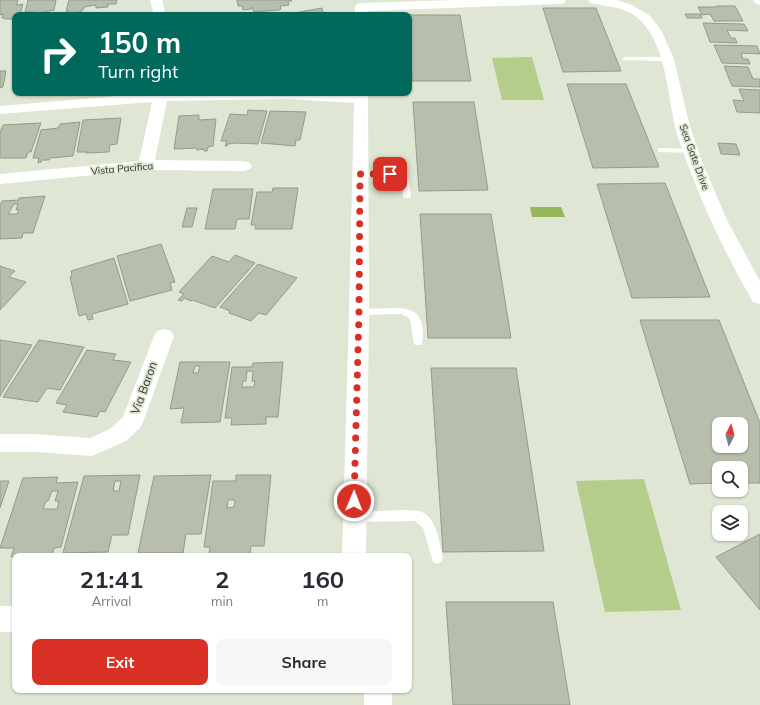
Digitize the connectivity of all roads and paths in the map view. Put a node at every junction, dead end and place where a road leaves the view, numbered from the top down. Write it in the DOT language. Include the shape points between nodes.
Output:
graph roads {
  1 [pos="156,0"];
  2 [pos="560,0"];
  3 [pos="594,0"];
  4 [pos="362,7"];
  5 [pos="159,12"];
  6 [pos="625,59"];
  7 [pos="667,59"];
  8 [pos="150,96"];
  9 [pos="161,96"];
  10 [pos="361,96"];
  11 [pos="0,110"];
  12 [pos="661,150"];
  13 [pos="691,151"];
  14 [pos="146,165"];
  15 [pos="244,166"];
  16 [pos="360,174"];
  17 [pos="0,179"];
  18 [pos="407,196"];
  19 [pos="760,297"];
  20 [pos="359,312"];
  21 [pos="164,336"];
  22 [pos="418,342"];
  23 [pos="0,443"];
  24 [pos="354,516"];
  25 [pos="354,553"];
  26 [pos="437,558"];
  27 [pos="0,619"];
  28 [pos="12,619"];
  29 [pos="378,693"];
  30 [pos="378,705"];
  1 -- 5 [label="street"];
  2 -- 4 [label="street"];
  3 -- 7 [label="street, Sea Gate Drive" via="612,3 645,17 653,27"];
  6 -- 7 [label="lane"];
  7 -- 13 [label="street, Sea Gate Drive"];
  8 -- 11 [label="street"];
  9 -- 14 [label="street"];
  10 -- 16 [label="street"];
  12 -- 13 [label="lane"];
  13 -- 19 [label="street, Sea Gate Drive" via="719,220"];
  14 -- 15 [label="street, Vista Pacifica"];
  14 -- 17 [label="street, Vista Pacifica"];
  16 -- 18 [label="lane" via="399,176 406,181"];
  16 -- 20 [label="street"];
  20 -- 22 [label="lane" via="402,311 413,316 417,325"];
  20 -- 24 [label="street"];
  21 -- 23 [label="street, Via Baron" via="132,422 118,435 92,447"];
  24 -- 25 [label="street"];
  24 -- 26 [label="lane" via="418,516 428,525"];
  27 -- 28 [label="street"];
  29 -- 30 [label="street"];
}
